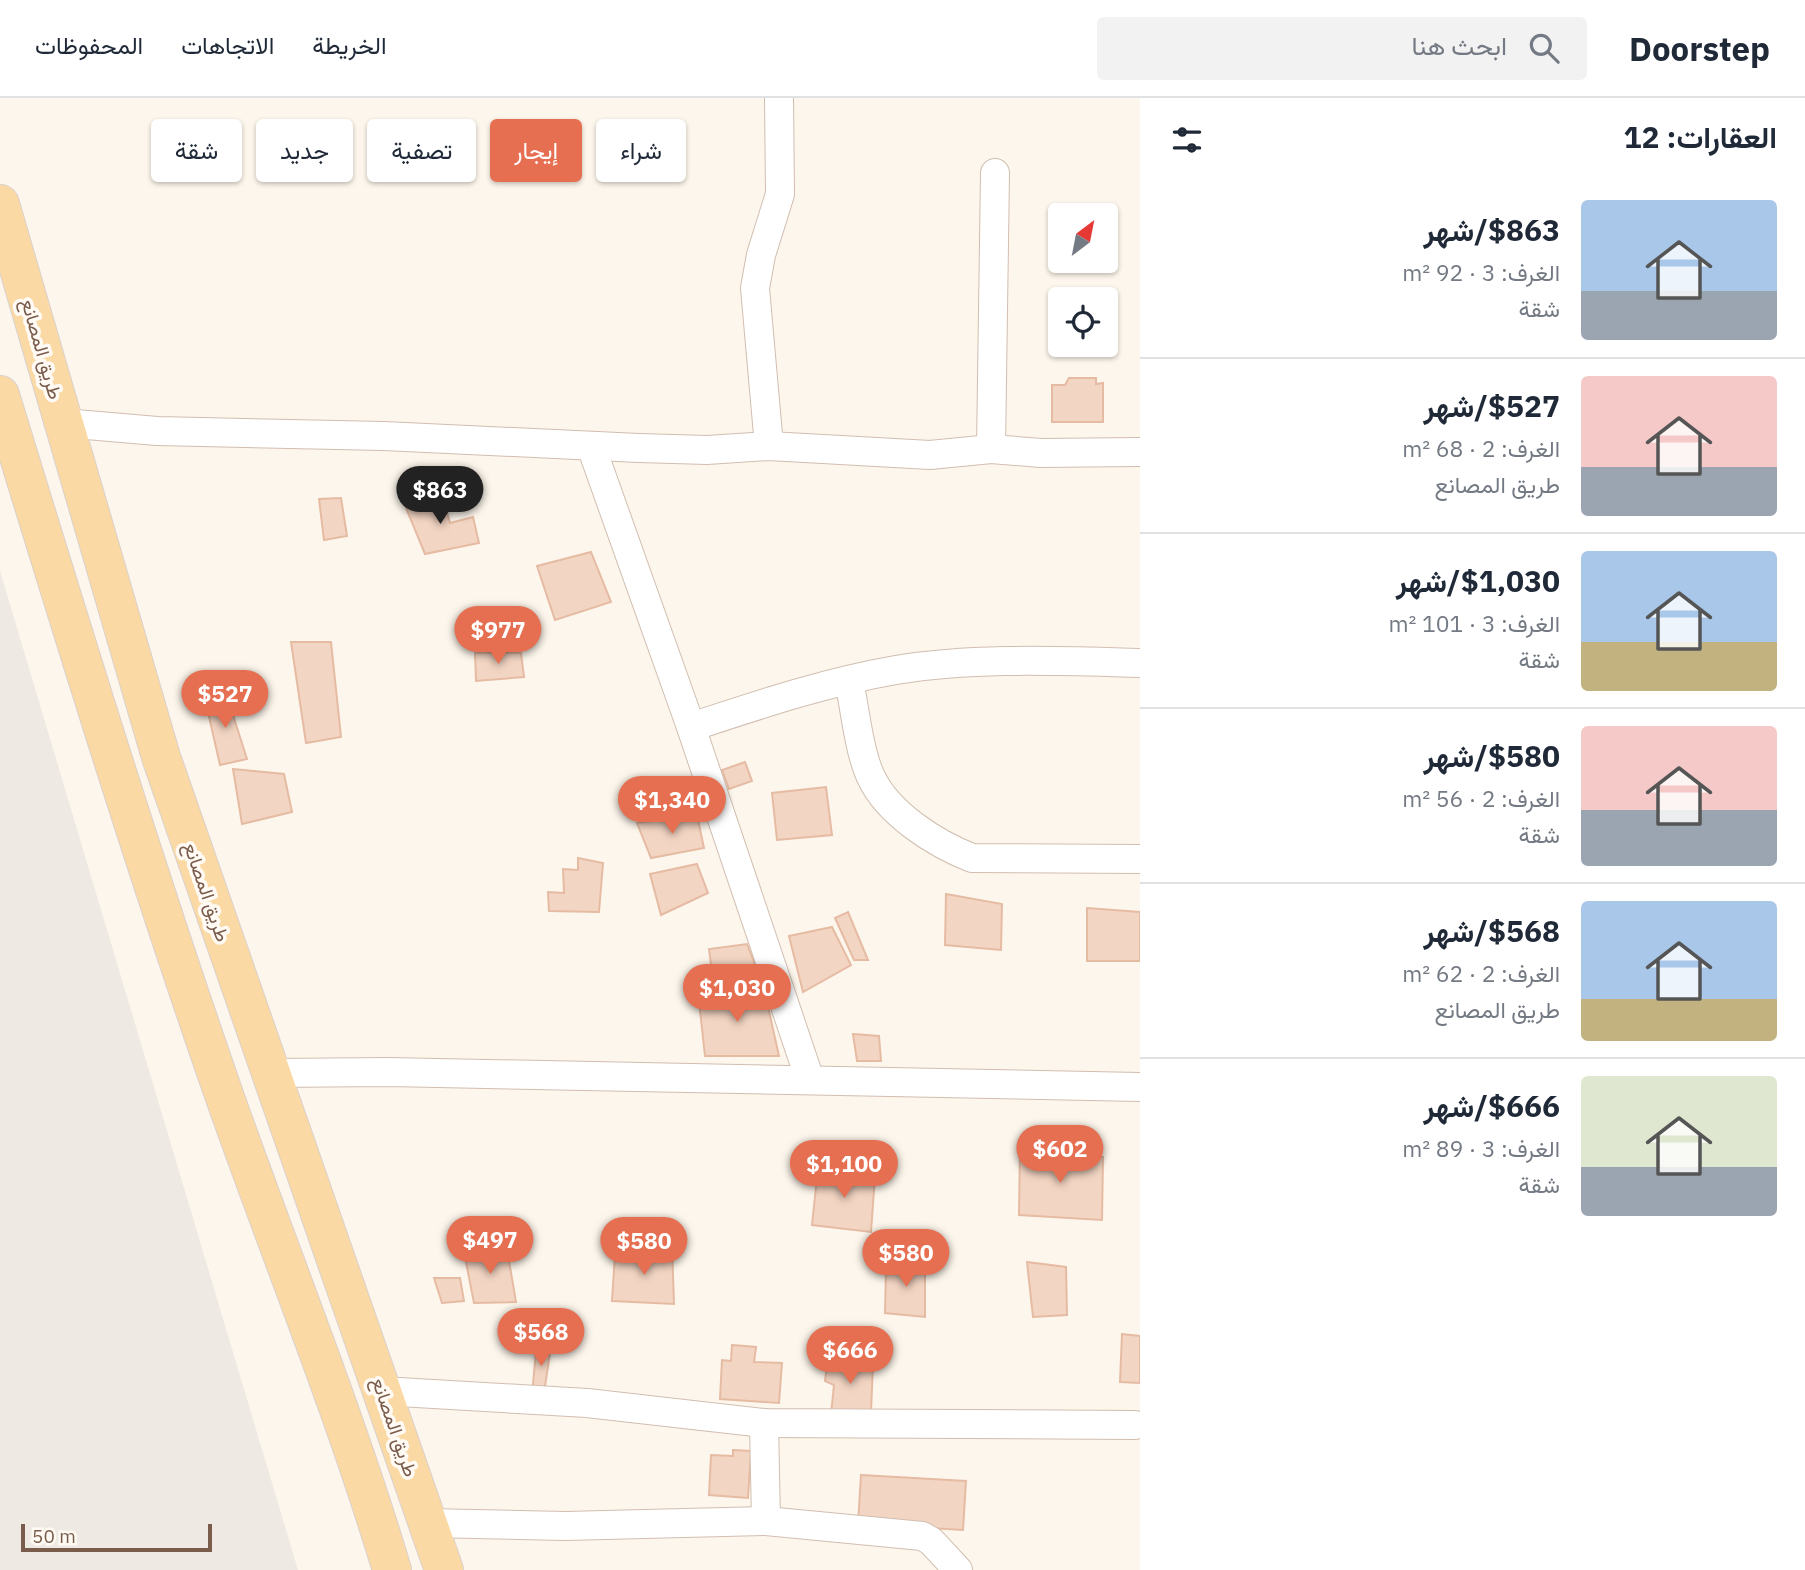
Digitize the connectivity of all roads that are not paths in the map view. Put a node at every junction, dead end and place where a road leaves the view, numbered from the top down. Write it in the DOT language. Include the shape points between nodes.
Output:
graph roads {
  1 [pos="779,98"];
  2 [pos="995,173"];
  3 [pos="0,204"];
  4 [pos="0,395"];
  5 [pos="64,423"];
  6 [pos="591,446"];
  7 [pos="769,446"];
  8 [pos="991,449"];
  9 [pos="1140,452"];
  10 [pos="1140,663"];
  11 [pos="849,681"];
  12 [pos="691,727"];
  13 [pos="1140,859"];
  14 [pos="271,1073"];
  15 [pos="810,1080"];
  16 [pos="1140,1087"];
  17 [pos="382,1391"];
  18 [pos="764,1423"];
  19 [pos="1135,1424"];
  20 [pos="766,1521"];
  21 [pos="428,1523"];
  22 [pos="392,1570"];
  23 [pos="444,1570"];
  24 [pos="958,1570"];
  1 -- 7 [label="street" via="780,194 755,288"];
  2 -- 8 [label="street"];
  3 -- 5 [label="main road, طريق المصانع"];
  4 -- 22 [label="main road" via="115,772 223,1090 360,1465"];
  5 -- 6 [label="street" via="157,431"];
  5 -- 14 [label="main road, طريق المصانع" via="160,757"];
  6 -- 7 [label="street" via="707,450"];
  6 -- 12 [label="street"];
  7 -- 8 [label="street" via="930,455"];
  8 -- 9 [label="street"];
  10 -- 11 [label="street" via="960,663"];
  11 -- 12 [label="street"];
  11 -- 13 [label="street" via="870,775 879,791 950,849 972,858"];
  12 -- 15 [label="street"];
  14 -- 15 [label="street"];
  14 -- 17 [label="main road, طريق المصانع"];
  15 -- 16 [label="street"];
  17 -- 18 [label="street" via="587,1403"];
  17 -- 21 [label="main road, طريق المصانع"];
  18 -- 19 [label="street"];
  18 -- 20 [label="street"];
  20 -- 21 [label="street" via="565,1526"];
  20 -- 24 [label="street" via="922,1536"];
  21 -- 23 [label="main road, طريق المصانع"];
}
